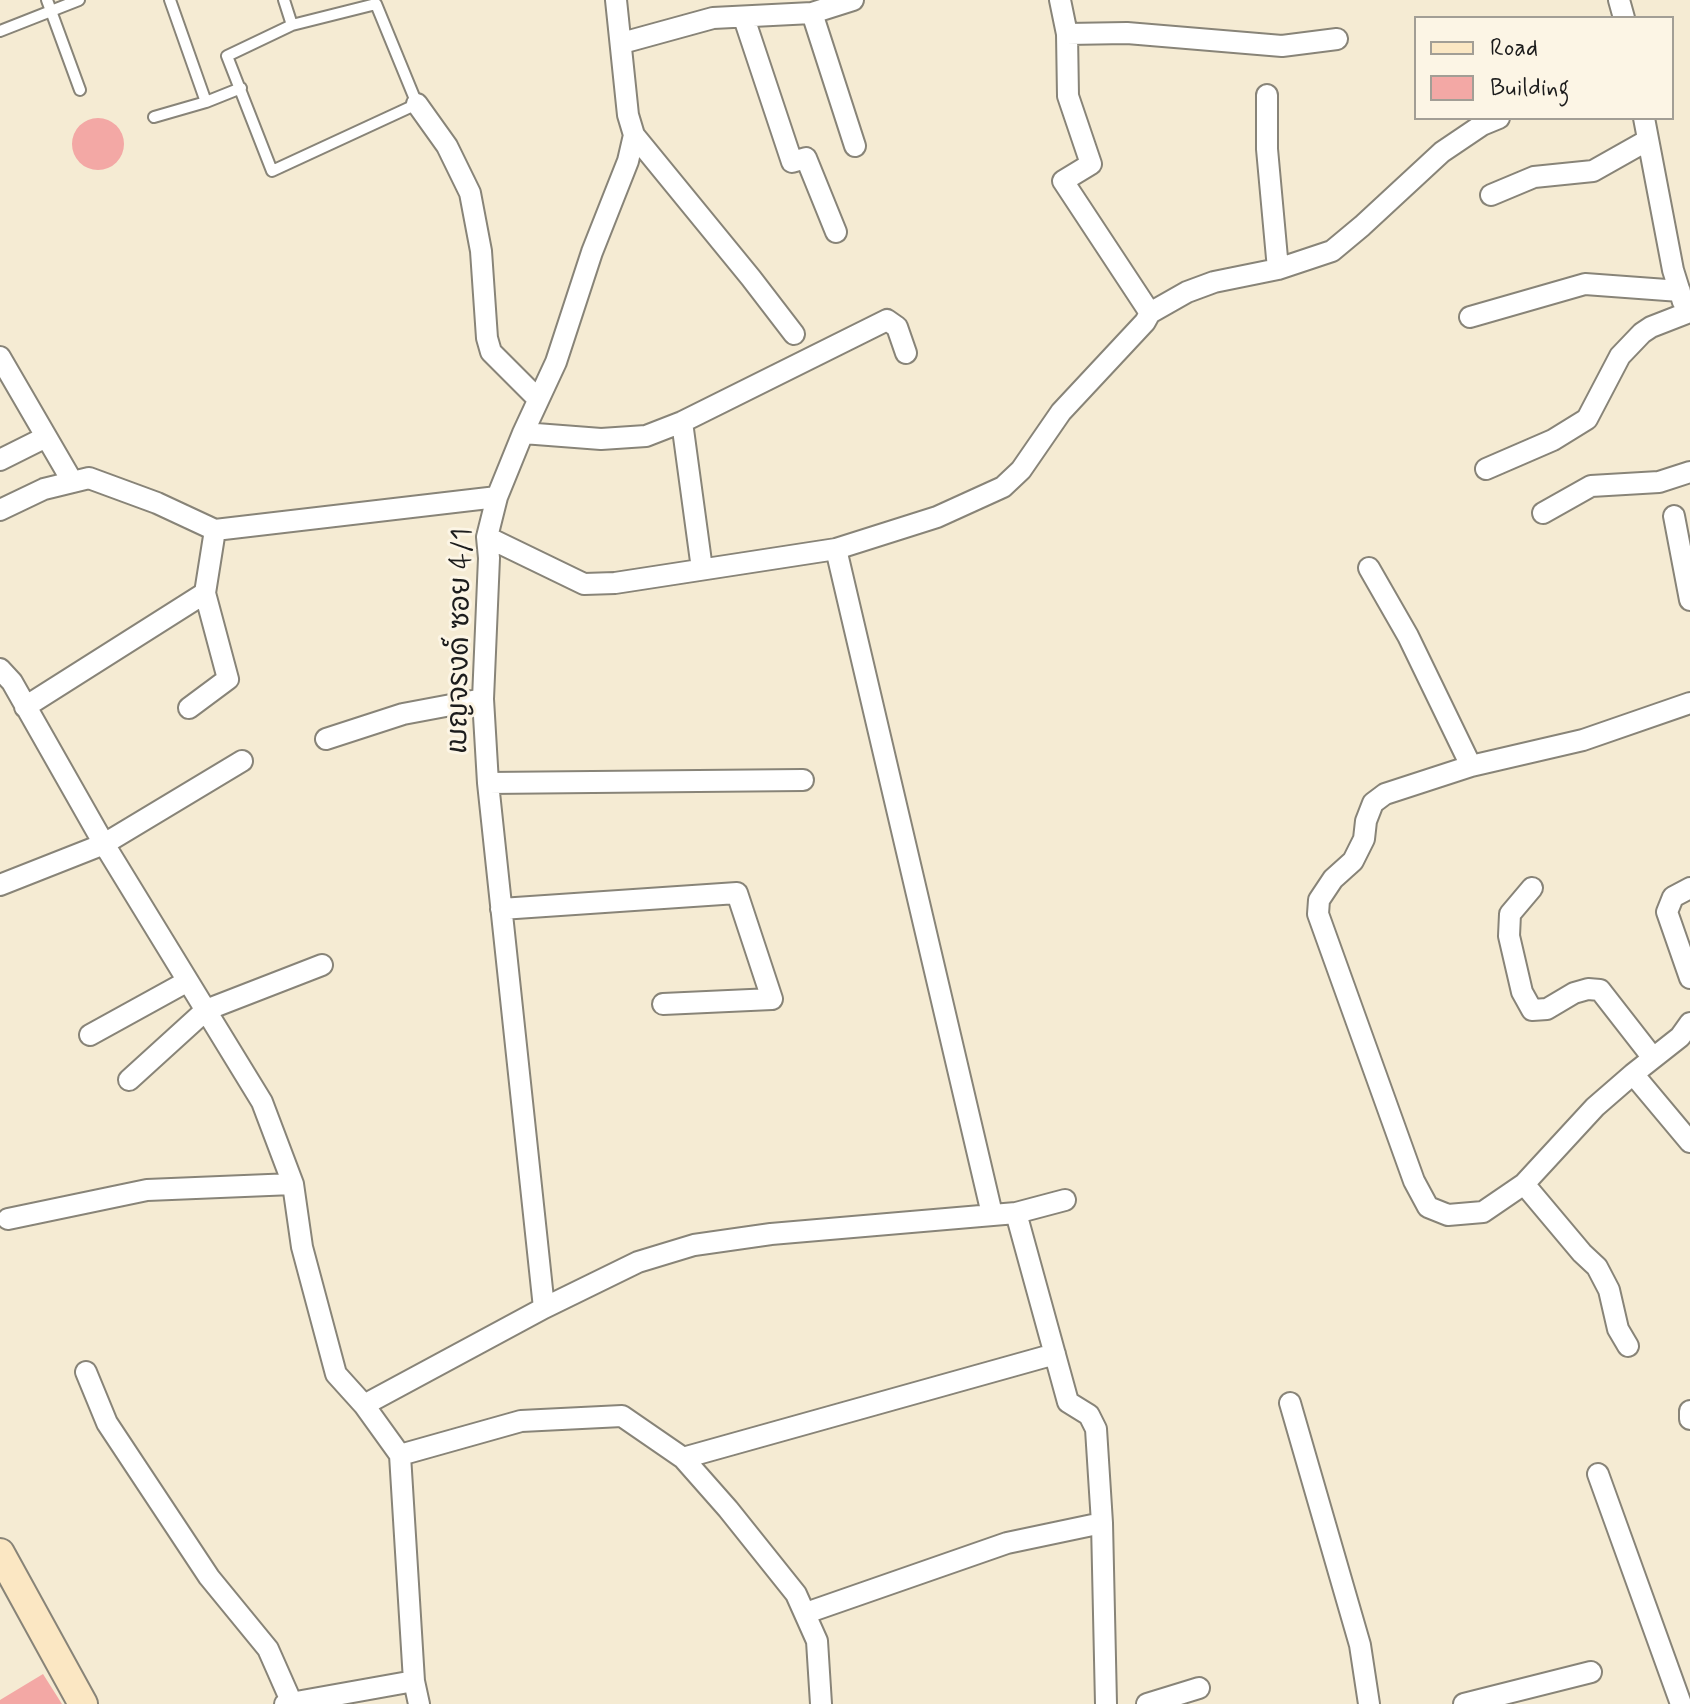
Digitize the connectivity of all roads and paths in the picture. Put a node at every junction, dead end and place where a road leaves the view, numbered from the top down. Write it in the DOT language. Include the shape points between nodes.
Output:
graph roads {
  1 [pos="79,0"];
  2 [pos="170,0"];
  3 [pos="284,0"];
  4 [pos="616,0"];
  5 [pos="852,0"];
  6 [pos="1060,0"];
  7 [pos="50,6"];
  8 [pos="812,13"];
  9 [pos="744,18"];
  10 [pos="292,25"];
  11 [pos="0,31"];
  12 [pos="1067,34"];
  13 [pos="1337,39"];
  14 [pos="622,43"];
  15 [pos="241,88"];
  16 [pos="80,90"];
  17 [pos="1267,95"];
  18 [pos="206,102"];
  19 [pos="417,104"];
  20 [pos="154,117"];
  21 [pos="1494,120"];
  22 [pos="1644,120"];
  23 [pos="634,135"];
  24 [pos="1648,140"];
  25 [pos="855,146"];
  26 [pos="1491,195"];
  27 [pos="836,232"];
  28 [pos="1278,269"];
  29 [pos="1680,291"];
  30 [pos="1150,313"];
  31 [pos="1689,316"];
  32 [pos="1470,317"];
  33 [pos="794,334"];
  34 [pos="906,353"];
  35 [pos="0,357"];
  36 [pos="538,399"];
  37 [pos="682,422"];
  38 [pos="523,433"];
  39 [pos="46,437"];
  40 [pos="0,460"];
  41 [pos="1486,469"];
  42 [pos="1690,472"];
  43 [pos="72,481"];
  44 [pos="497,497"];
  45 [pos="0,510"];
  46 [pos="1543,513"];
  47 [pos="1674,516"];
  48 [pos="215,530"];
  49 [pos="487,537"];
  50 [pos="836,549"];
  51 [pos="1369,568"];
  52 [pos="702,569"];
  53 [pos="205,593"];
  54 [pos="1690,600"];
  55 [pos="4,680"];
  56 [pos="483,699"];
  57 [pos="1690,703"];
  58 [pos="25,707"];
  59 [pos="189,708"];
  60 [pos="326,739"];
  61 [pos="242,761"];
  62 [pos="1471,766"];
  63 [pos="803,780"];
  64 [pos="488,783"];
  65 [pos="104,844"];
  66 [pos="0,885"];
  67 [pos="1532,888"];
  68 [pos="1690,888"];
  69 [pos="501,909"];
  70 [pos="322,965"];
  71 [pos="1690,978"];
  72 [pos="188,981"];
  73 [pos="663,1004"];
  74 [pos="206,1010"];
  75 [pos="1690,1023"];
  76 [pos="90,1035"];
  77 [pos="1653,1058"];
  78 [pos="1633,1074"];
  79 [pos="129,1080"];
  80 [pos="1690,1142"];
  81 [pos="293,1184"];
  82 [pos="1524,1184"];
  83 [pos="1065,1200"];
  84 [pos="1016,1213"];
  85 [pos="992,1214"];
  86 [pos="8,1219"];
  87 [pos="544,1308"];
  88 [pos="1628,1346"];
  89 [pos="1055,1354"];
  90 [pos="86,1372"];
  91 [pos="1290,1403"];
  92 [pos="364,1405"];
  93 [pos="1690,1411"];
  94 [pos="1690,1419"];
  95 [pos="400,1455"];
  96 [pos="683,1458"];
  97 [pos="1598,1474"];
  98 [pos="1102,1523"];
  99 [pos="0,1553"];
  100 [pos="806,1613"];
  101 [pos="1591,1672"];
  102 [pos="414,1681"];
  103 [pos="1199,1688"];
  104 [pos="1536,1696"];
  105 [pos="288,1702"];
  106 [pos="1686,1703"];
  107 [pos="83,1704"];
  108 [pos="419,1704"];
  109 [pos="821,1704"];
  110 [pos="1106,1704"];
  111 [pos="1147,1704"];
  112 [pos="1369,1704"];
  113 [pos="1464,1704"];
  1 -- 7 [label="lane"];
  2 -- 18 [label="lane"];
  3 -- 10 [label="lane"];
  4 -- 14 [label="street, เบญจรงด์ ซอย 4/1"];
  5 -- 8 [label="street"];
  6 -- 12 [label="street"];
  7 -- 11 [label="lane"];
  7 -- 16 [label="lane"];
  8 -- 9 [label="street"];
  8 -- 25 [label="street"];
  9 -- 14 [label="street" via="713,18"];
  9 -- 27 [label="street" via="792,162 806,158"];
  10 -- 15 [label="lane" via="227,56"];
  10 -- 19 [label="lane" via="376,4"];
  12 -- 13 [label="street" via="1127,33 1282,46"];
  12 -- 30 [label="street" via="1068,96 1091,164 1063,181"];
  14 -- 23 [label="street, เบญจรงด์ ซอย 4/1"];
  15 -- 18 [label="lane"];
  15 -- 19 [label="lane" via="272,171"];
  17 -- 28 [label="street"];
  18 -- 20 [label="lane"];
  19 -- 36 [label="street" via="447,146 470,193 491,352"];
  21 -- 28 [label="street" via="1442,152 1332,251"];
  22 -- 24 [label="street"];
  23 -- 33 [label="street"];
  23 -- 36 [label="street, เบญจรงด์ ซอย 4/1" via="556,362"];
  24 -- 26 [label="street" via="1593,171 1534,177"];
  24 -- 29 [label="street"];
  28 -- 30 [label="street" via="1214,282"];
  29 -- 31 [label="street"];
  29 -- 32 [label="street" via="1585,284"];
  30 -- 50 [label="street" via="1061,412 1003,487 937,517"];
  31 -- 41 [label="street" via="1642,333 1620,356 1587,419"];
  34 -- 37 [label="street" via="897,327 887,320"];
  35 -- 39 [label="street"];
  36 -- 38 [label="street, เบญจรงด์ ซอย 4/1"];
  37 -- 38 [label="street" via="646,436 601,439"];
  37 -- 52 [label="street"];
  38 -- 44 [label="street, เบญจรงด์ ซอย 4/1"];
  39 -- 40 [label="street"];
  39 -- 43 [label="street"];
  42 -- 46 [label="street" via="1659,482 1591,486"];
  43 -- 45 [label="street"];
  43 -- 48 [label="street" via="89,478"];
  44 -- 48 [label="street"];
  44 -- 49 [label="street, เบญจรงด์ ซอย 4/1"];
  47 -- 54 [label="street"];
  48 -- 53 [label="street"];
  49 -- 52 [label="street" via="584,584"];
  49 -- 56 [label="street, เบญจรงด์ ซอย 4/1"];
  50 -- 52 [label="street"];
  50 -- 85 [label="street"];
  51 -- 62 [label="street"];
  53 -- 58 [label="street"];
  53 -- 59 [label="street" via="228,679"];
  55 -- 58 [label="street"];
  56 -- 60 [label="street" via="403,714"];
  56 -- 64 [label="street, เบญจรงด์ ซอย 4/1"];
  57 -- 62 [label="street" via="1583,740"];
  58 -- 65 [label="street"];
  61 -- 65 [label="street"];
  62 -- 82 [label="street" via="1385,794 1373,803 1364,839 1353,861 1319,900 1318,914 1428,1207 1448,1215 1483,1212"];
  63 -- 64 [label="street"];
  64 -- 69 [label="street, เบญจรงด์ ซอย 4/1"];
  65 -- 66 [label="street"];
  65 -- 72 [label="street"];
  67 -- 77 [label="street" via="1510,914 1509,936 1522,992 1532,1010 1547,1009 1574,993 1600,990"];
  68 -- 71 [label="street" via="1673,897 1667,912"];
  69 -- 73 [label="street" via="737,893 772,999"];
  69 -- 87 [label="street, เบญจรงด์ ซอย 4/1"];
  70 -- 74 [label="street"];
  72 -- 74 [label="street"];
  72 -- 76 [label="street"];
  74 -- 79 [label="street"];
  74 -- 81 [label="street" via="262,1102"];
  75 -- 77 [label="street"];
  77 -- 78 [label="street"];
  78 -- 80 [label="street"];
  78 -- 82 [label="street"];
  81 -- 86 [label="street" via="147,1190"];
  81 -- 92 [label="street" via="302,1247 336,1374"];
  82 -- 88 [label="street" via="1597,1267"];
  83 -- 84 [label="street"];
  84 -- 85 [label="street"];
  84 -- 89 [label="street"];
  85 -- 87 [label="street" via="694,1245 638,1262"];
  87 -- 92 [label="street"];
  89 -- 96 [label="street"];
  89 -- 98 [label="street" via="1068,1402 1089,1415 1096,1429"];
  90 -- 105 [label="street" via="107,1423 209,1577 268,1649"];
  91 -- 112 [label="street" via="1360,1645"];
  92 -- 95 [label="street"];
  93 -- 94 [label="street"];
  95 -- 96 [label="street" via="521,1421 622,1416"];
  95 -- 102 [label="street"];
  96 -- 100 [label="street"];
  97 -- 106 [label="street"];
  98 -- 100 [label="street" via="1007,1543"];
  98 -- 110 [label="street"];
  99 -- 107 [label="street"];
  100 -- 109 [label="street" via="817,1641"];
  101 -- 104 [label="street"];
  102 -- 105 [label="street"];
  102 -- 108 [label="street"];
  103 -- 111 [label="street"];
  104 -- 113 [label="street"];
}
